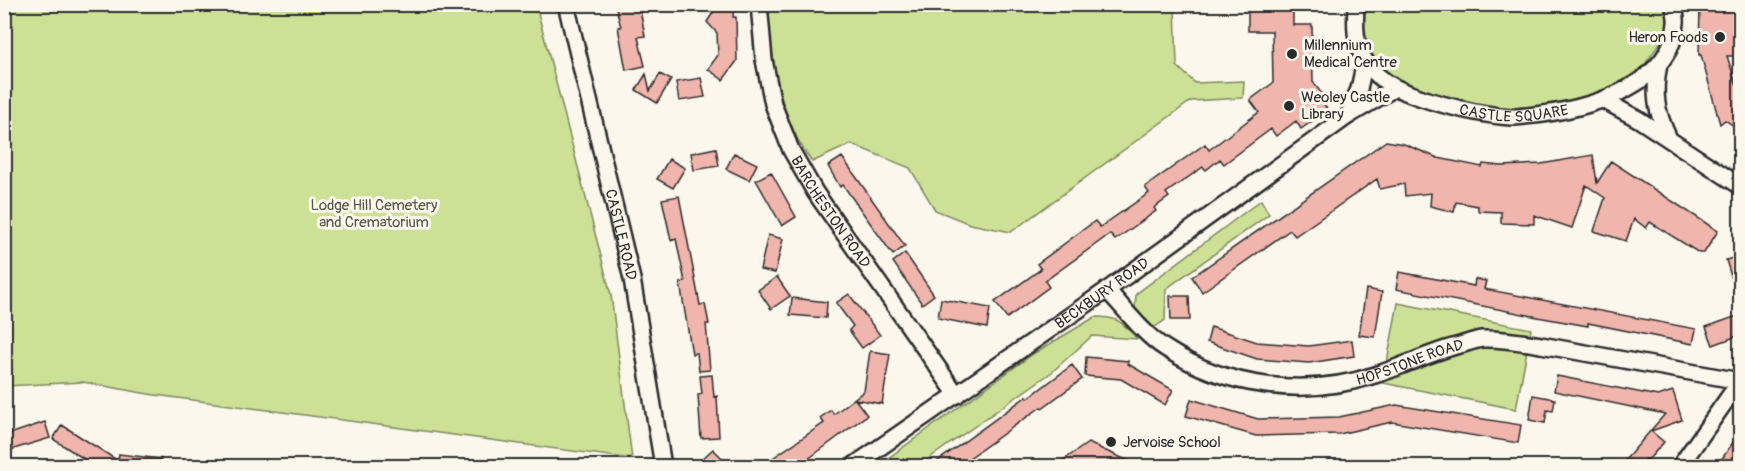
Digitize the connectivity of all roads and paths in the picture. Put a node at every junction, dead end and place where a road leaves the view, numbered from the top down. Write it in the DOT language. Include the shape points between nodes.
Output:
graph roads {
  1 [pos="566,4"];
  2 [pos="759,4"];
  3 [pos="1356,4"];
  4 [pos="1674,4"];
  5 [pos="1365,61"];
  6 [pos="1660,62"];
  7 [pos="1395,88"];
  8 [pos="1603,99"];
  9 [pos="1348,116"];
  10 [pos="1669,139"];
  11 [pos="1740,186"];
  12 [pos="1107,290"];
  13 [pos="1740,381"];
  14 [pos="957,395"];
  15 [pos="663,466"];
  16 [pos="853,466"];
  17 [pos="1680,466"];
  1 -- 15 [label="street, CASTLE ROAD" via="632,279"];
  2 -- 14 [label="street, BARCHESTON ROAD" via="773,104 791,150 815,192"];
  3 -- 5 [label="street, CASTLE SQUARE" via="1355,25"];
  4 -- 6 [label="street, CASTLE SQUARE" via="1676,22"];
  5 -- 7 [label="street, CASTLE SQUARE" via="1377,76"];
  5 -- 9 [label="street"];
  6 -- 8 [label="street, CASTLE SQUARE" via="1629,89"];
  6 -- 10 [label="street" via="1656,108"];
  7 -- 8 [label="street, CASTLE SQUARE" via="1473,113 1514,117 1567,111"];
  7 -- 9 [label="street, BECKBURY ROAD"];
  8 -- 10 [label="street"];
  9 -- 12 [label="street, BECKBURY ROAD"];
  10 -- 11 [label="street"];
  12 -- 13 [label="street, HOPSTONE ROAD" via="1165,348 1227,378 1271,387 1342,384 1480,339 1541,345"];
  12 -- 14 [label="street, BECKBURY ROAD"];
  13 -- 17 [label="street"];
  14 -- 16 [label="street, BECKBURY ROAD"];
}
